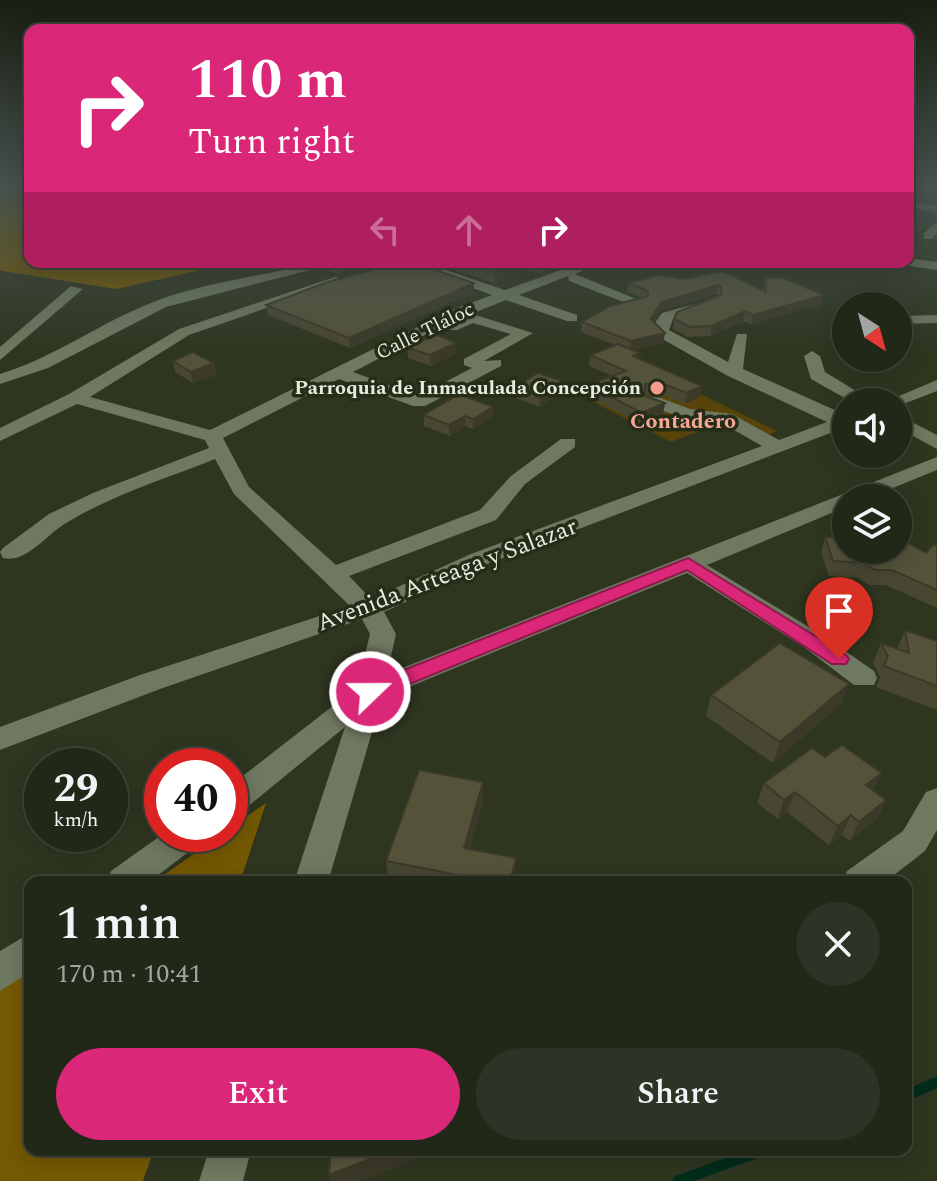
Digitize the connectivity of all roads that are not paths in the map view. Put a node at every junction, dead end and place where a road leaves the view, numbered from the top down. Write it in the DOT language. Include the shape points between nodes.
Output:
graph roads {
  1 [pos="914,263"];
  2 [pos="937,266"];
  3 [pos="307,268"];
  4 [pos="422,268"];
  5 [pos="578,268"];
  6 [pos="600,268"];
  7 [pos="356,276"];
  8 [pos="574,278"];
  9 [pos="76,289"];
  10 [pos="505,293"];
  11 [pos="522,299"];
  12 [pos="712,300"];
  13 [pos="639,303"];
  14 [pos="465,316"];
  15 [pos="572,318"];
  16 [pos="937,319"];
  17 [pos="912,320"];
  18 [pos="430,336"];
  19 [pos="742,337"];
  20 [pos="472,354"];
  21 [pos="0,355"];
  22 [pos="509,356"];
  23 [pos="812,356"];
  24 [pos="354,370"];
  25 [pos="734,372"];
  26 [pos="394,378"];
  27 [pos="0,379"];
  28 [pos="937,385"];
  29 [pos="840,388"];
  30 [pos="912,395"];
  31 [pos="75,398"];
  32 [pos="652,401"];
  33 [pos="832,416"];
  34 [pos="832,426"];
  35 [pos="912,428"];
  36 [pos="0,435"];
  37 [pos="215,443"];
  38 [pos="568,443"];
  39 [pos="937,443"];
  40 [pos="778,447"];
  41 [pos="937,463"];
  42 [pos="885,484"];
  43 [pos="832,505"];
  44 [pos="11,553"];
  45 [pos="688,563"];
  46 [pos="333,574"];
  47 [pos="366,609"];
  48 [pos="864,678"];
  49 [pos="370,692"];
  50 [pos="0,739"];
  51 [pos="248,789"];
  52 [pos="937,801"];
  53 [pos="164,852"];
  54 [pos="131,876"];
  55 [pos="313,876"];
  56 [pos="867,876"];
  57 [pos="24,955"];
  58 [pos="0,973"];
  59 [pos="228,1156"];
  60 [pos="221,1181"];
  1 -- 2 [label="street"];
  3 -- 27 [label="street" via="179,297 34,368"];
  4 -- 10 [label="street, Calle Tláloc"];
  5 -- 10 [label="street"];
  6 -- 8 [label="street"];
  7 -- 31 [label="street" via="184,332"];
  8 -- 11 [label="street"];
  8 -- 13 [label="street"];
  9 -- 21 [label="street"];
  10 -- 11 [label="street"];
  10 -- 14 [label="street, Calle Tláloc"];
  11 -- 15 [label="street"];
  12 -- 25 [label="street" via="667,316 660,327 662,333"];
  14 -- 18 [label="street"];
  14 -- 20 [label="street" via="525,333"];
  14 -- 24 [label="street, Calle Tláloc"];
  16 -- 17 [label="street"];
  18 -- 20 [label="street"];
  18 -- 24 [label="street"];
  19 -- 25 [label="street"];
  20 -- 22 [label="street"];
  20 -- 24 [label="street" via="419,402"];
  23 -- 29 [label="street" via="817,375"];
  24 -- 26 [label="street"];
  24 -- 37 [label="street, Calle Tláloc"];
  25 -- 33 [label="street"];
  28 -- 30 [label="street"];
  31 -- 36 [label="street"];
  31 -- 37 [label="street"];
  32 -- 40 [label="street" via="687,414 726,418"];
  34 -- 40 [label="street, Avenida Arteaga y Salazar"];
  35 -- 39 [label="street"];
  37 -- 44 [label="street, Calle Tláloc" via="57,519"];
  37 -- 46 [label="street" via="241,490"];
  38 -- 46 [label="street" via="518,480 488,515"];
  40 -- 47 [label="street, Avenida Arteaga y Salazar" via="479,559"];
  41 -- 42 [label="street"];
  43 -- 45 [label="street"];
  45 -- 48 [label="street"];
  45 -- 49 [label="street"];
  46 -- 47 [label="street"];
  47 -- 49 [label="street" via="383,634"];
  47 -- 50 [label="street, Avenida Arteaga y Salazar"];
  49 -- 51 [label="street"];
  49 -- 55 [label="street"];
  52 -- 56 [label="street" via="914,841"];
  53 -- 54 [label="street"];
  57 -- 58 [label="street"];
  59 -- 60 [label="street"];
}
